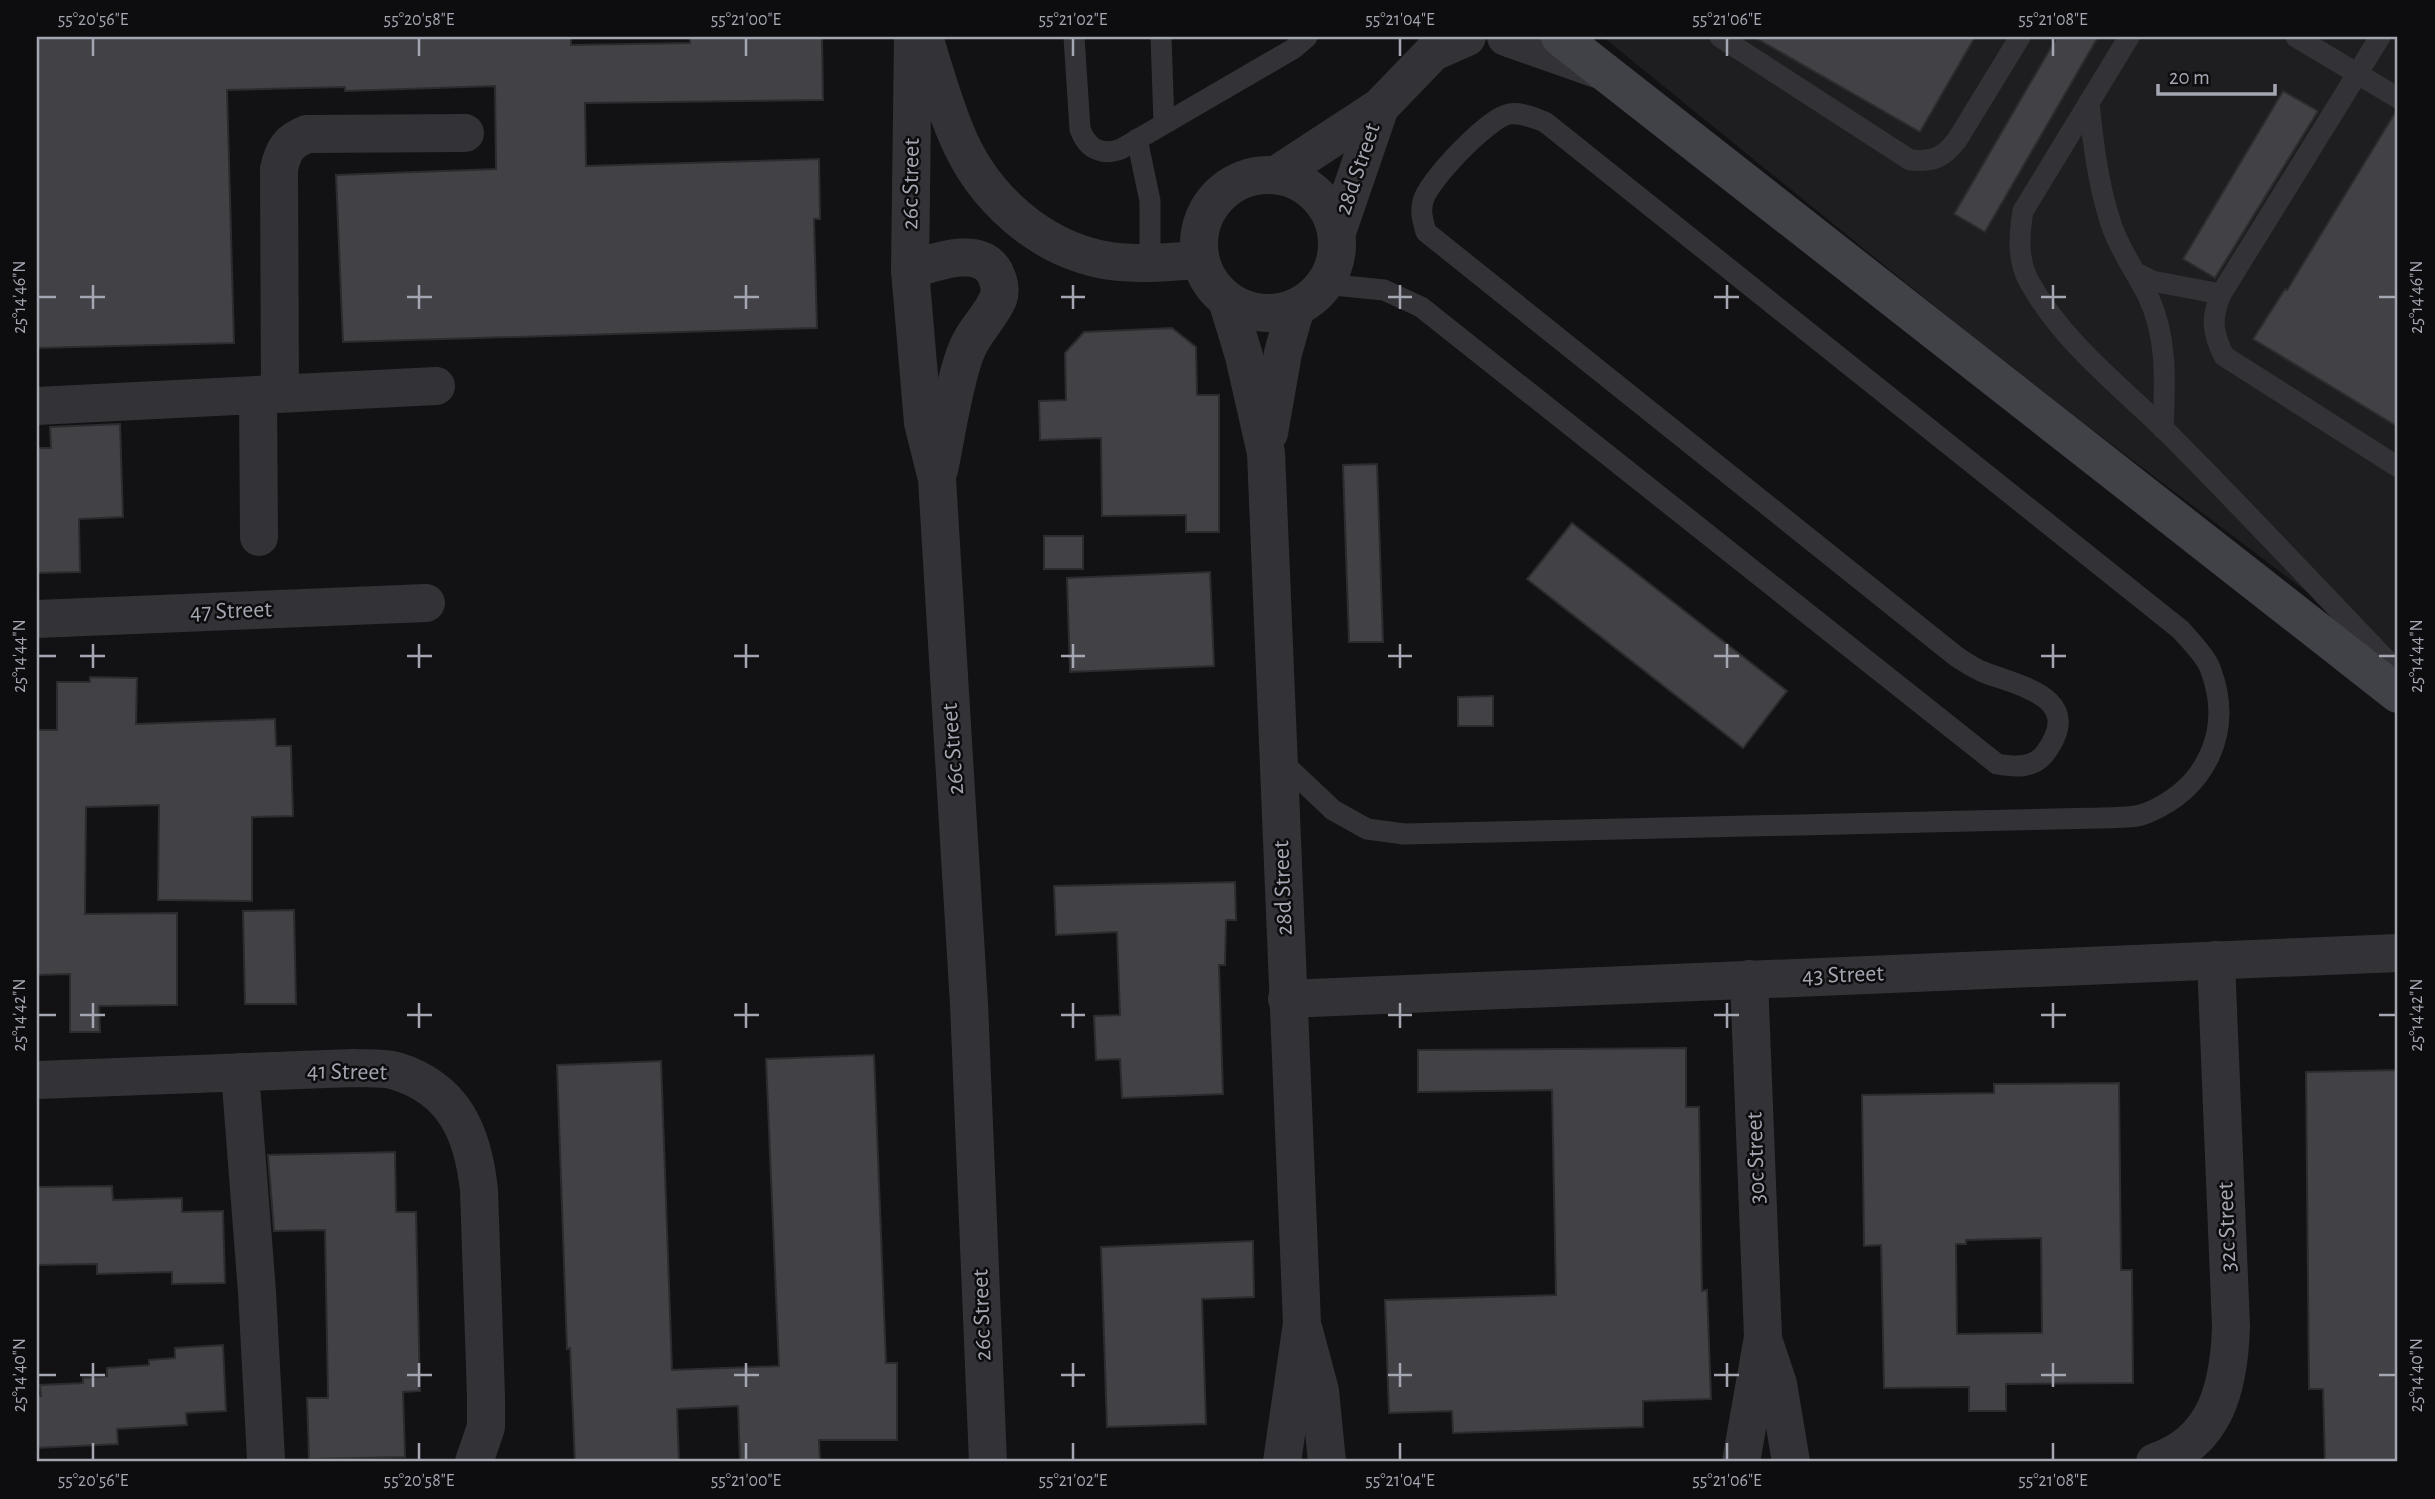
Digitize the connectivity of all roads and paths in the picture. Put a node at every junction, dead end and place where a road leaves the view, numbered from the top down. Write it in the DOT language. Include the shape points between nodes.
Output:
graph roads {
  1 [pos="913,37"];
  2 [pos="924,37"];
  3 [pos="1074,37"];
  4 [pos="1161,37"];
  5 [pos="1307,37"];
  6 [pos="1419,37"];
  7 [pos="1467,37"];
  8 [pos="1506,37"];
  9 [pos="1560,37"];
  10 [pos="1720,37"];
  11 [pos="2020,37"];
  12 [pos="2129,37"];
  13 [pos="2296,37"];
  14 [pos="2380,37"];
  15 [pos="1603,71"];
  16 [pos="1410,73"];
  17 [pos="2357,73"];
  18 [pos="2398,98"];
  19 [pos="2089,102"];
  20 [pos="1380,107"];
  21 [pos="1164,123"];
  22 [pos="464,133"];
  23 [pos="1137,139"];
  24 [pos="1276,175"];
  25 [pos="1337,232"];
  26 [pos="1200,260"];
  27 [pos="1150,264"];
  28 [pos="910,270"];
  29 [pos="2136,273"];
  30 [pos="2221,294"];
  31 [pos="1310,296"];
  32 [pos="1227,300"];
  33 [pos="436,386"];
  34 [pos="269,394"];
  35 [pos="37,406"];
  36 [pos="2163,429"];
  37 [pos="1266,453"];
  38 [pos="2398,467"];
  39 [pos="937,479"];
  40 [pos="259,537"];
  41 [pos="426,603"];
  42 [pos="37,619"];
  43 [pos="2398,672"];
  44 [pos="2398,694"];
  45 [pos="1278,758"];
  46 [pos="2398,953"];
  47 [pos="2216,960"];
  48 [pos="1749,979"];
  49 [pos="1287,999"];
  50 [pos="240,1072"];
  51 [pos="37,1080"];
  52 [pos="1301,1323"];
  53 [pos="1763,1337"];
  54 [pos="266,1459"];
  55 [pos="474,1462"];
  56 [pos="988,1462"];
  57 [pos="1282,1462"];
  58 [pos="1327,1462"];
  59 [pos="1741,1462"];
  60 [pos="1791,1462"];
  61 [pos="2155,1462"];
  1 -- 28 [label="street, 26c Street"];
  2 -- 27 [label="street" via="956,133 991,193 1044,237 1075,252 1109,261"];
  3 -- 23 [label="lane" via="1080,130 1086,143 1112,152"];
  4 -- 21 [label="lane"];
  5 -- 21 [label="lane"];
  6 -- 16 [label="street, 28d Street"];
  7 -- 16 [label="street, 28d Street" via="1433,52"];
  8 -- 15 [label="street"];
  9 -- 15 [label="main road"];
  10 -- 11 [label="lane" via="1910,160 1929,162 1946,154 1957,140"];
  12 -- 19 [label="lane"];
  13 -- 17 [label="lane"];
  14 -- 17 [label="lane"];
  15 -- 44 [label="main road"];
  16 -- 20 [label="street, 28d Street"];
  17 -- 18 [label="lane"];
  17 -- 30 [label="lane"];
  19 -- 29 [label="lane" via="2102,195 2112,228"];
  19 -- 36 [label="lane" via="2023,211 2021,260 2030,283 2074,342"];
  20 -- 24 [label="street, 28d Street"];
  20 -- 25 [label="street, 28d Street"];
  21 -- 23 [label="lane"];
  22 -- 34 [label="street" via="307,134 292,140 282,153"];
  23 -- 27 [label="lane" via="1150,201"];
  24 -- 25 [label="street" via="1293,178 1322,199"];
  24 -- 26 [label="street" via="1253,176 1216,198 1204,217"];
  25 -- 31 [label="street" via="1336,259"];
  26 -- 27 [label="street"];
  26 -- 32 [label="street" via="1210,283"];
  28 -- 39 [label="street, 26c Street" via="920,404"];
  28 -- 39 [label="street" via="963,257 982,261 993,269 999,282 999,296 964,355"];
  29 -- 30 [label="lane" via="2152,281"];
  29 -- 36 [label="lane" via="2160,336 2165,379"];
  30 -- 38 [label="lane" via="2213,314 2214,336 2224,356"];
  31 -- 32 [label="street" via="1282,312 1253,312"];
  31 -- 37 [label="street, 28d Street" via="1283,353"];
  31 -- 45 [label="lane" via="1384,290 1421,307 1997,764 2020,768 2042,759 2055,740 2057,717 2046,697 1957,657 1426,232 1421,215 1424,197 1477,132 1510,114 1545,122 2181,630 2210,666 2220,710 2211,755 2184,792 2144,814 2099,818 1404,834 1367,829 1333,810"];
  32 -- 37 [label="street, 28d Street"];
  33 -- 34 [label="street"];
  34 -- 35 [label="street"];
  34 -- 40 [label="street"];
  36 -- 43 [label="lane"];
  37 -- 45 [label="street, 28d Street"];
  39 -- 56 [label="street, 26c Street" via="969,1004"];
  41 -- 42 [label="street, 47 Street"];
  45 -- 49 [label="street, 28d Street"];
  46 -- 47 [label="street, 43 Street"];
  47 -- 48 [label="street, 43 Street"];
  47 -- 61 [label="street, 32c Street" via="2230,1368 2220,1404 2198,1435 2168,1458"];
  48 -- 49 [label="street, 43 Street"];
  48 -- 53 [label="street, 30c Street"];
  49 -- 52 [label="street, 28d Street"];
  50 -- 51 [label="street, 41 Street"];
  50 -- 54 [label="street"];
  50 -- 55 [label="street, 41 Street" via="394,1070 433,1089 453,1109 476,1160 479,1190 486,1417"];
  52 -- 57 [label="street"];
  52 -- 58 [label="street" via="1320,1391"];
  53 -- 59 [label="street, 30c Street"];
  53 -- 60 [label="street, 30c Street" via="1778,1384"];
}
